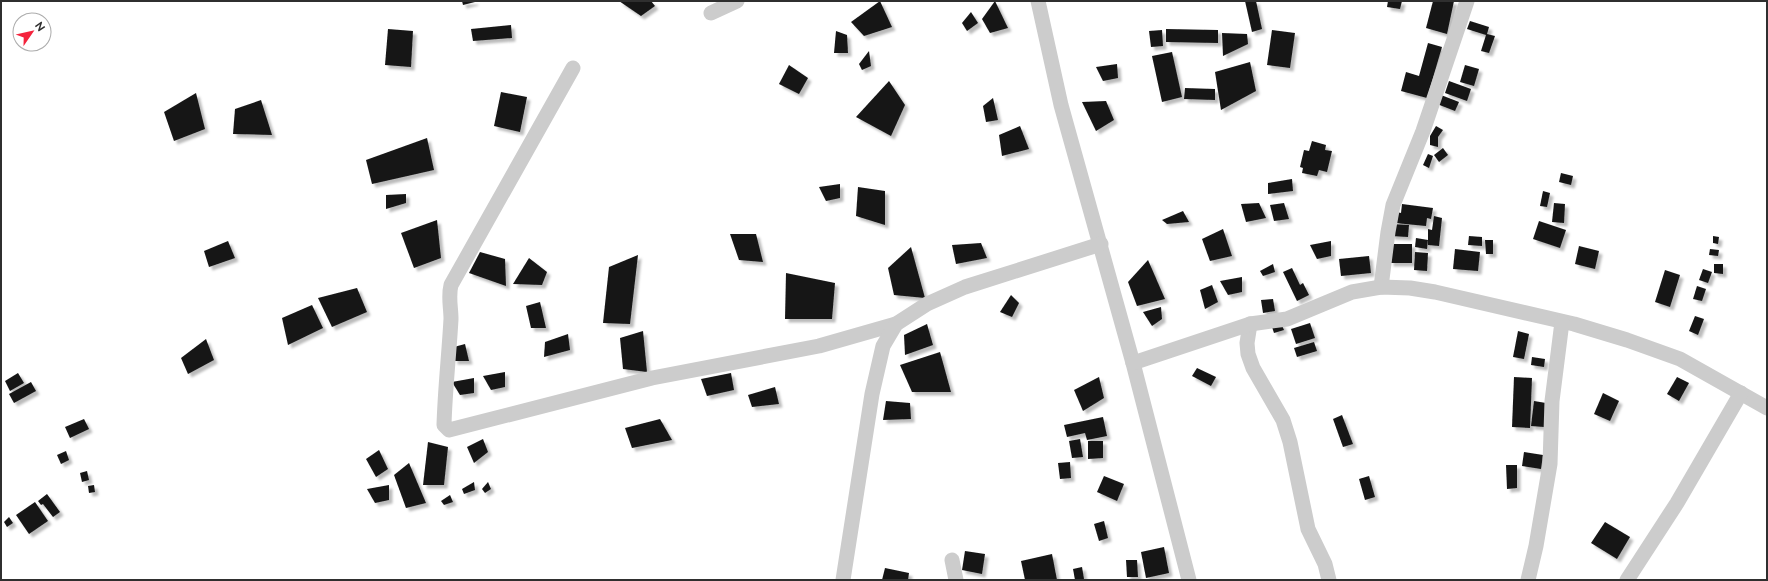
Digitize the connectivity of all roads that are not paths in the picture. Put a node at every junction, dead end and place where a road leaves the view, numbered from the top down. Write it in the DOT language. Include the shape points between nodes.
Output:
graph roads {
  1 [pos="737,1"];
  2 [pos="1038,1"];
  3 [pos="1467,1"];
  4 [pos="711,14"];
  5 [pos="574,68"];
  6 [pos="1101,244"];
  7 [pos="1381,288"];
  8 [pos="1562,322"];
  9 [pos="896,324"];
  10 [pos="1250,324"];
  11 [pos="1133,363"];
  12 [pos="1741,393"];
  13 [pos="1767,408"];
  14 [pos="952,560"];
  15 [pos="843,580"];
  16 [pos="956,580"];
  17 [pos="1189,580"];
  18 [pos="1329,580"];
  19 [pos="1528,580"];
  20 [pos="1627,580"];
  1 -- 4 [label="street"];
  2 -- 6 [label="street" via="1061,105"];
  3 -- 7 [label="street" via="1426,124 1393,205"];
  5 -- 9 [label="street" via="451,285 445,390 446,429 652,378 819,346"];
  6 -- 9 [label="street" via="965,287 927,304"];
  6 -- 11 [label="street"];
  7 -- 8 [label="street" via="1410,288 1435,292"];
  7 -- 10 [label="street" via="1352,292 1287,319"];
  8 -- 12 [label="street" via="1627,340 1680,359"];
  8 -- 19 [label="street" via="1552,401 1550,464"];
  9 -- 15 [label="street" via="883,346 872,394"];
  10 -- 11 [label="street"];
  10 -- 18 [label="street" via="1247,343 1253,368 1283,420 1304,501 1308,529 1325,564"];
  11 -- 17 [label="street"];
  12 -- 13 [label="street"];
  12 -- 20 [label="street" via="1677,504"];
  14 -- 16 [label="street"];
}
